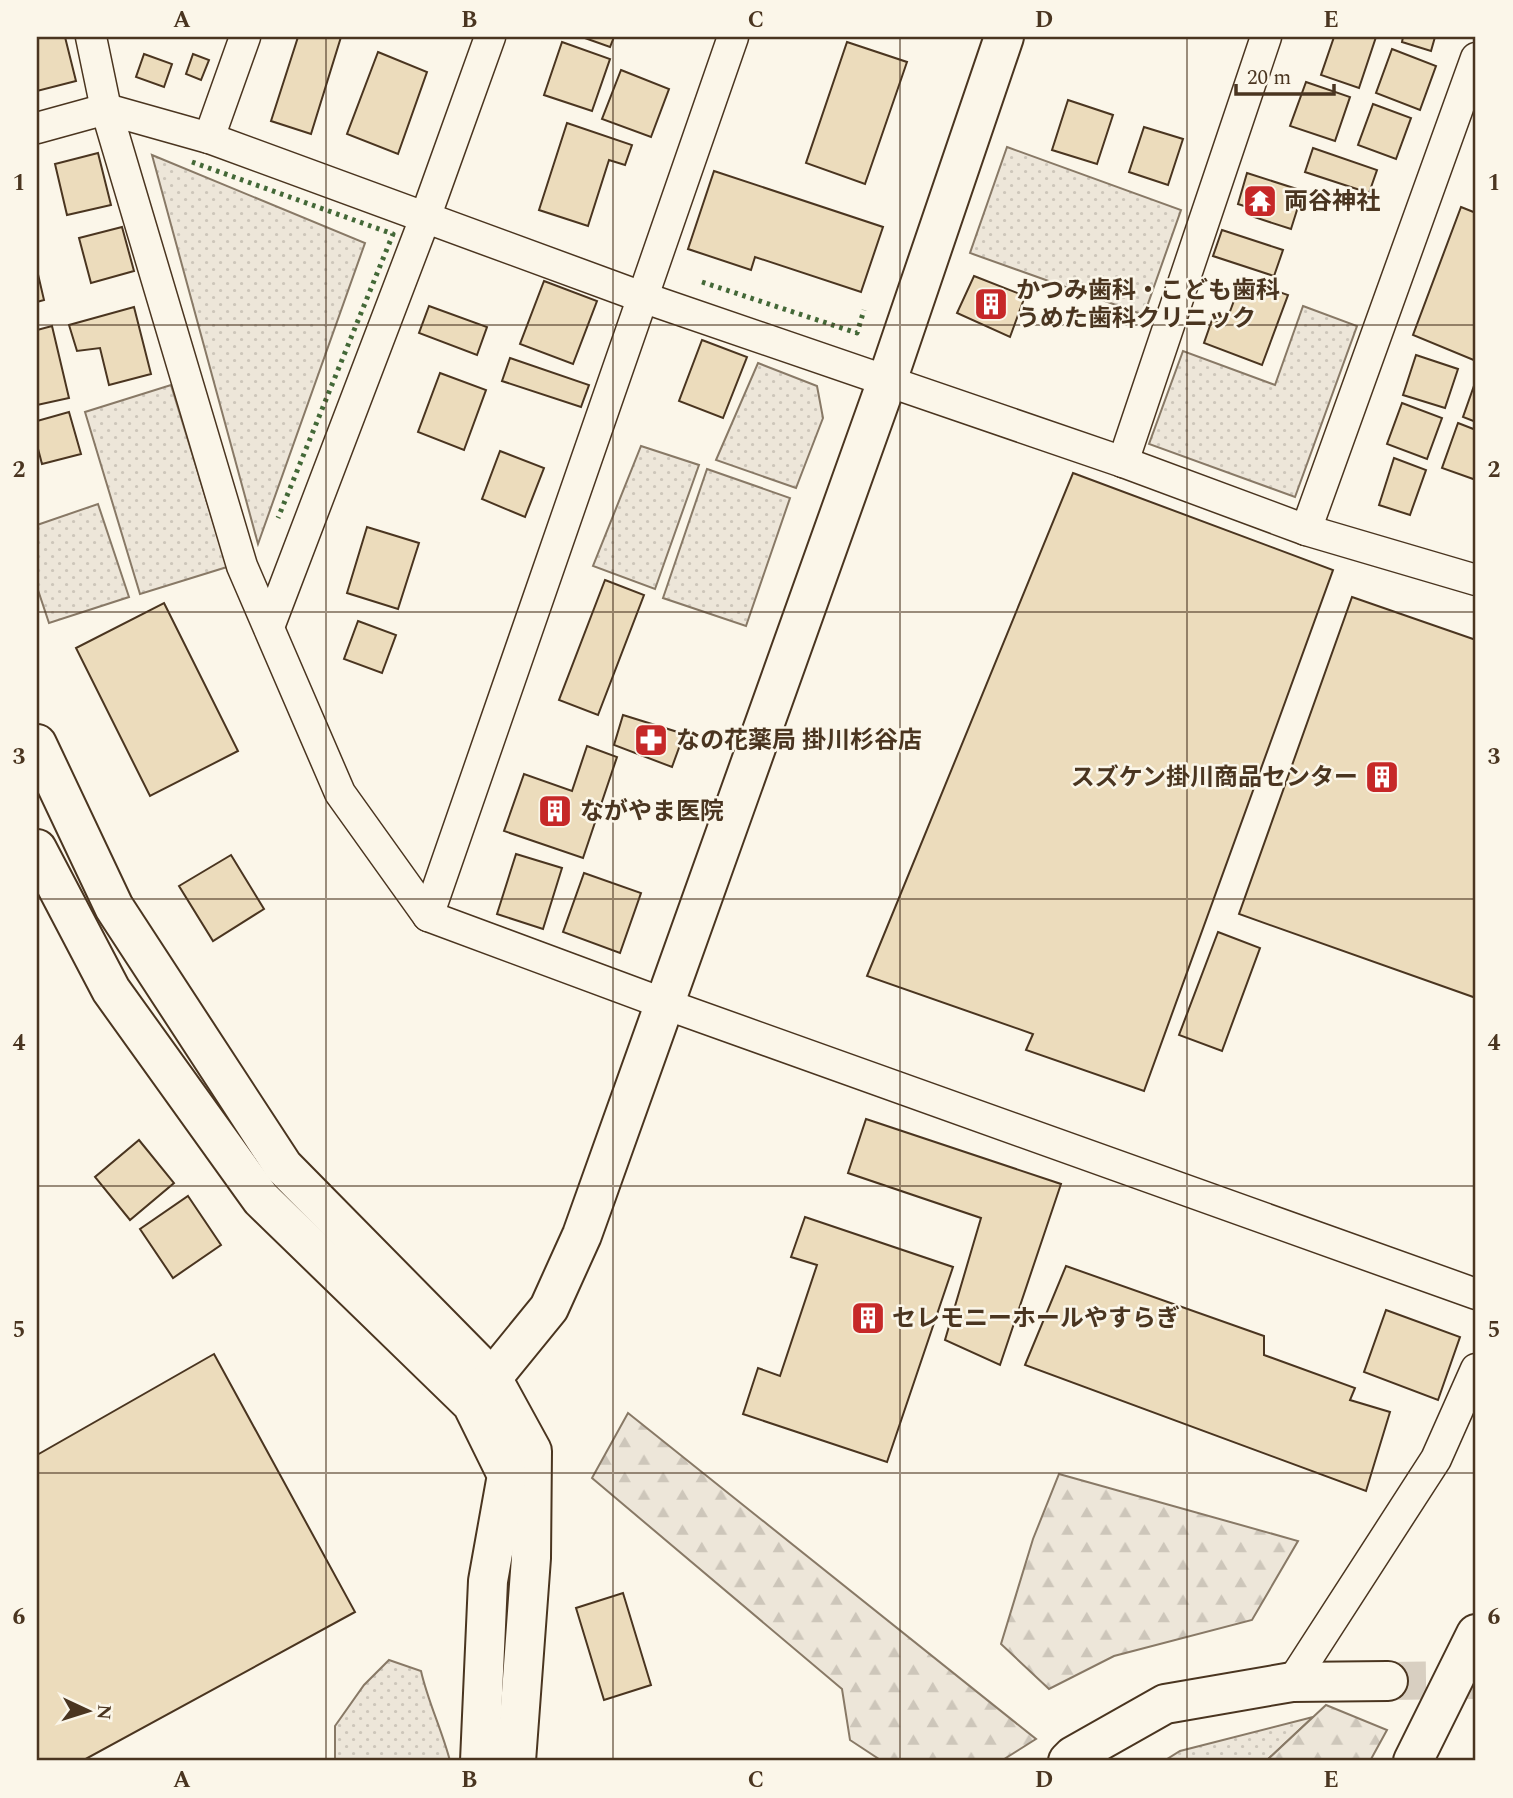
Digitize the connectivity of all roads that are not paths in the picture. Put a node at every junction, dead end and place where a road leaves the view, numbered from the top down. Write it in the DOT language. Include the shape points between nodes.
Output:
graph roads {
  1 [pos="91,37"];
  2 [pos="245,37"];
  3 [pos="490,37"];
  4 [pos="733,37"];
  5 [pos="1004,37"];
  6 [pos="1266,37"];
  7 [pos="1476,58"];
  8 [pos="106,109"];
  9 [pos="37,128"];
  10 [pos="209,138"];
  11 [pos="425,218"];
  12 [pos="642,297"];
  13 [pos="887,382"];
  14 [pos="1124,462"];
  15 [pos="1306,530"];
  16 [pos="1476,580"];
  17 [pos="268,627"];
  18 [pos="37,744"];
  19 [pos="37,849"];
  20 [pos="428,916"];
  21 [pos="666,1004"];
  22 [pos="1476,1294"];
  23 [pos="1476,1369"];
  24 [pos="492,1378"];
  25 [pos="1476,1634"];
  26 [pos="1388,1681"];
  27 [pos="1292,1682"];
  28 [pos="480,1761"];
  29 [pos="516,1761"];
  30 [pos="1068,1761"];
  31 [pos="1413,1761"];
  1 -- 8 [label="street"];
  2 -- 10 [label="street"];
  3 -- 11 [label="street"];
  4 -- 12 [label="street"];
  5 -- 13 [label="main road"];
  6 -- 14 [label="street"];
  7 -- 15 [label="street"];
  8 -- 9 [label="street"];
  8 -- 10 [label="street"];
  8 -- 17 [label="street" via="242,566"];
  10 -- 11 [label="street"];
  11 -- 12 [label="street"];
  11 -- 17 [label="street"];
  12 -- 13 [label="street"];
  12 -- 20 [label="street"];
  13 -- 14 [label="street"];
  13 -- 21 [label="main road"];
  14 -- 15 [label="street"];
  15 -- 16 [label="street"];
  17 -- 20 [label="street" via="340,793"];
  18 -- 24 [label="main road" via="114,907 283,1166"];
  19 -- 28 [label="main road" via="111,990 261,1199 472,1404 507,1475 488,1581"];
  20 -- 21 [label="street"];
  21 -- 22 [label="street"];
  21 -- 24 [label="main road" via="582,1235 549,1308"];
  23 -- 27 [label="street" via="1436,1459"];
  24 -- 29 [label="main road" via="531,1451 531,1558"];
  25 -- 31 [label="main road"];
  26 -- 27 [label="main road"];
  27 -- 30 [label="main road" via="1166,1704"];
}
